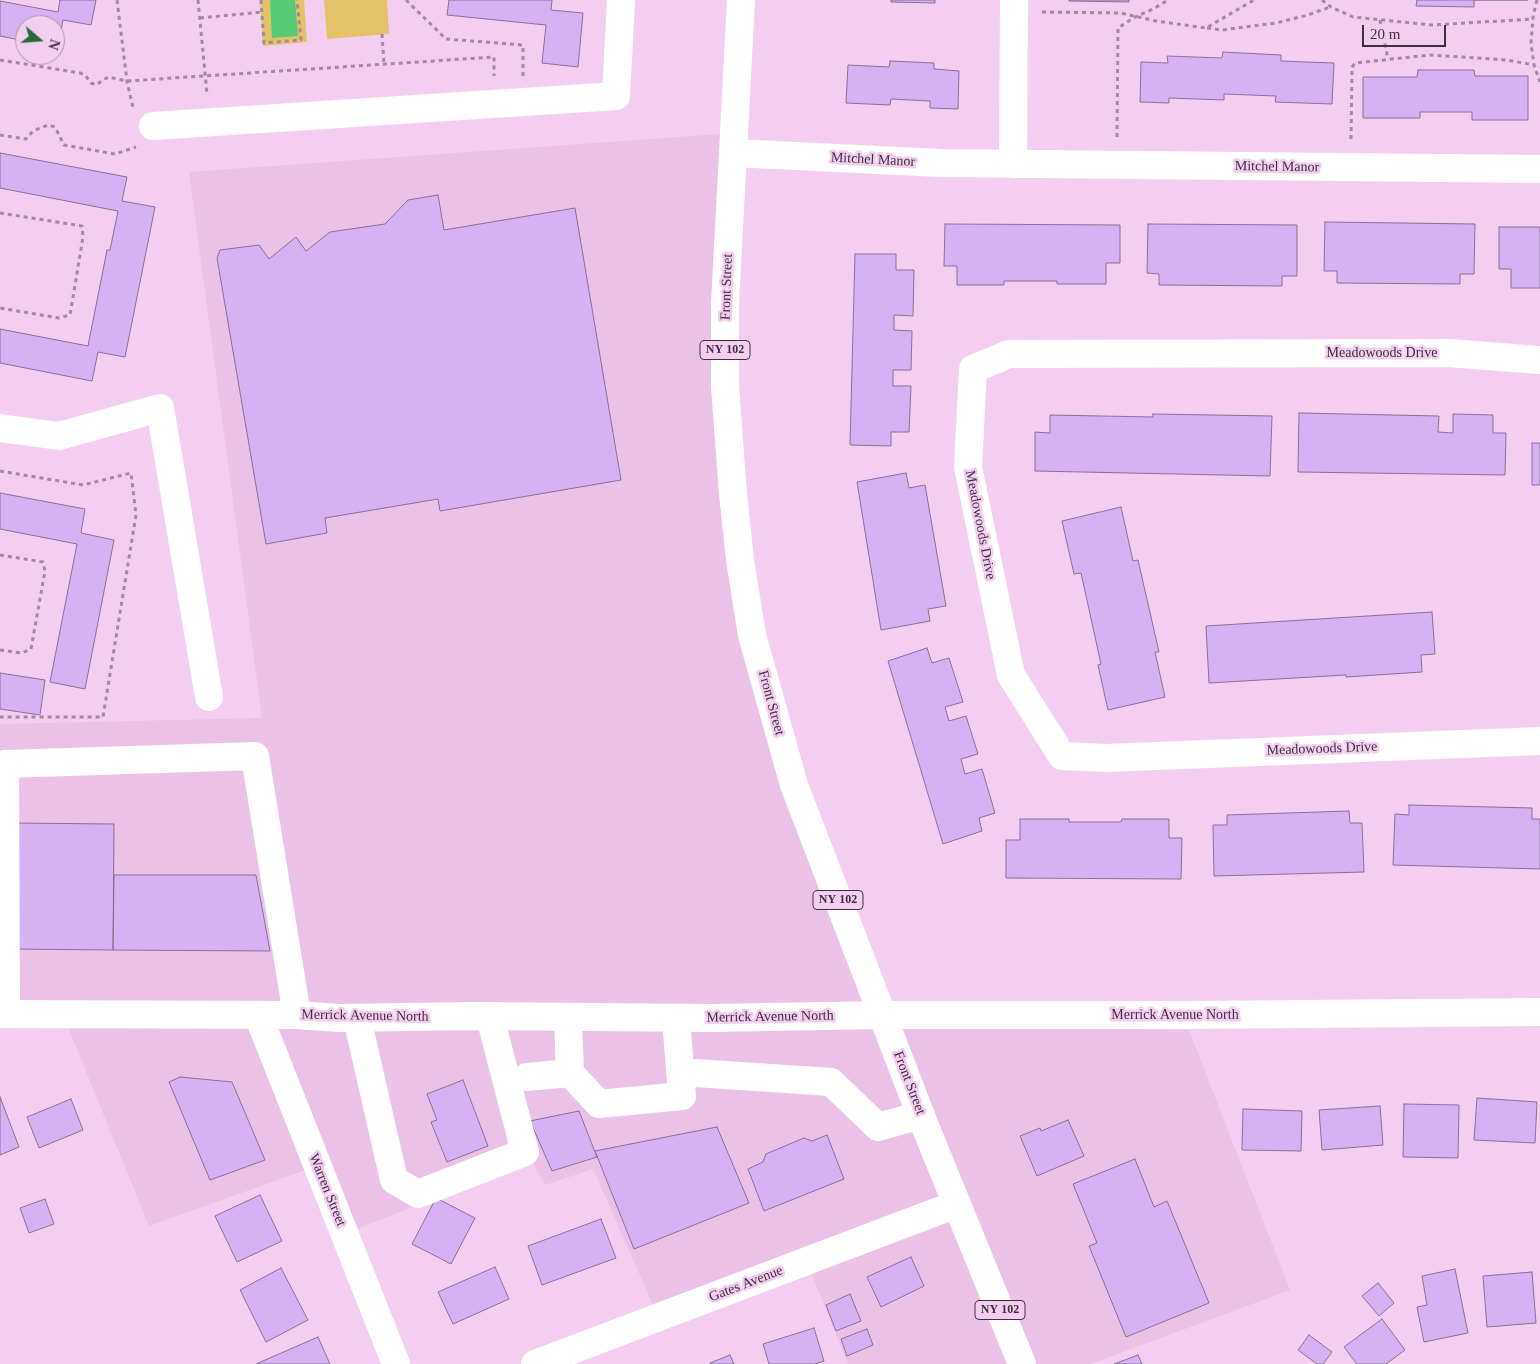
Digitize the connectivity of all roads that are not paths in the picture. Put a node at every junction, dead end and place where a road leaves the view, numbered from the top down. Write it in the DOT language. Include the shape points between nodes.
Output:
graph roads {
  1 [pos="621,0"];
  2 [pos="741,0"];
  3 [pos="1014,0"];
  4 [pos="141,125"];
  5 [pos="733,153"];
  6 [pos="1013,164"];
  7 [pos="1540,169"];
  8 [pos="1540,360"];
  9 [pos="0,428"];
  10 [pos="209,697"];
  11 [pos="1540,741"];
  12 [pos="1540,1012"];
  13 [pos="3,1014"];
  14 [pos="258,1015"];
  15 [pos="297,1015"];
  16 [pos="882,1015"];
  17 [pos="490,1017"];
  18 [pos="568,1017"];
  19 [pos="357,1018"];
  20 [pos="676,1018"];
  21 [pos="680,1072"];
  22 [pos="570,1074"];
  23 [pos="527,1077"];
  24 [pos="921,1115"];
  25 [pos="957,1204"];
  26 [pos="396,1364"];
  27 [pos="535,1364"];
  28 [pos="1022,1364"];
  1 -- 4 [label="street" via="616,96"];
  2 -- 5 [label="street, Front Street / NY 102"];
  3 -- 6 [label="street"];
  5 -- 6 [label="street, Mitchel Manor"];
  5 -- 16 [label="street, Front Street / NY 102" via="725,387 732,494 752,635 794,785"];
  6 -- 7 [label="street, Mitchel Manor"];
  8 -- 11 [label="street, Meadowoods Drive" via="1448,353 1009,354 972,369 968,467 1011,675 1062,756 1106,758"];
  9 -- 10 [label="street" via="59,436 160,408"];
  12 -- 16 [label="street, Merrick Avenue North"];
  13 -- 14 [label="street, Merrick Avenue North"];
  13 -- 15 [label="street" via="6,764 255,756"];
  14 -- 15 [label="street, Merrick Avenue North"];
  14 -- 26 [label="street, Warren Street"];
  15 -- 19 [label="street, Merrick Avenue North"];
  16 -- 20 [label="street, Merrick Avenue North"];
  16 -- 24 [label="street, Front Street / NY 102"];
  17 -- 18 [label="street, Merrick Avenue North"];
  17 -- 19 [label="street, Merrick Avenue North"];
  17 -- 19 [label="street" via="525,1152 418,1194 394,1180"];
  18 -- 20 [label="street, Merrick Avenue North"];
  18 -- 22 [label="street"];
  20 -- 21 [label="street"];
  21 -- 22 [label="street" via="682,1096 599,1104"];
  21 -- 24 [label="street" via="832,1082 878,1127"];
  22 -- 23 [label="street"];
  24 -- 25 [label="street, Front Street / NY 102"];
  25 -- 27 [label="street, Gates Avenue"];
  25 -- 28 [label="street, Front Street / NY 102"];
}
